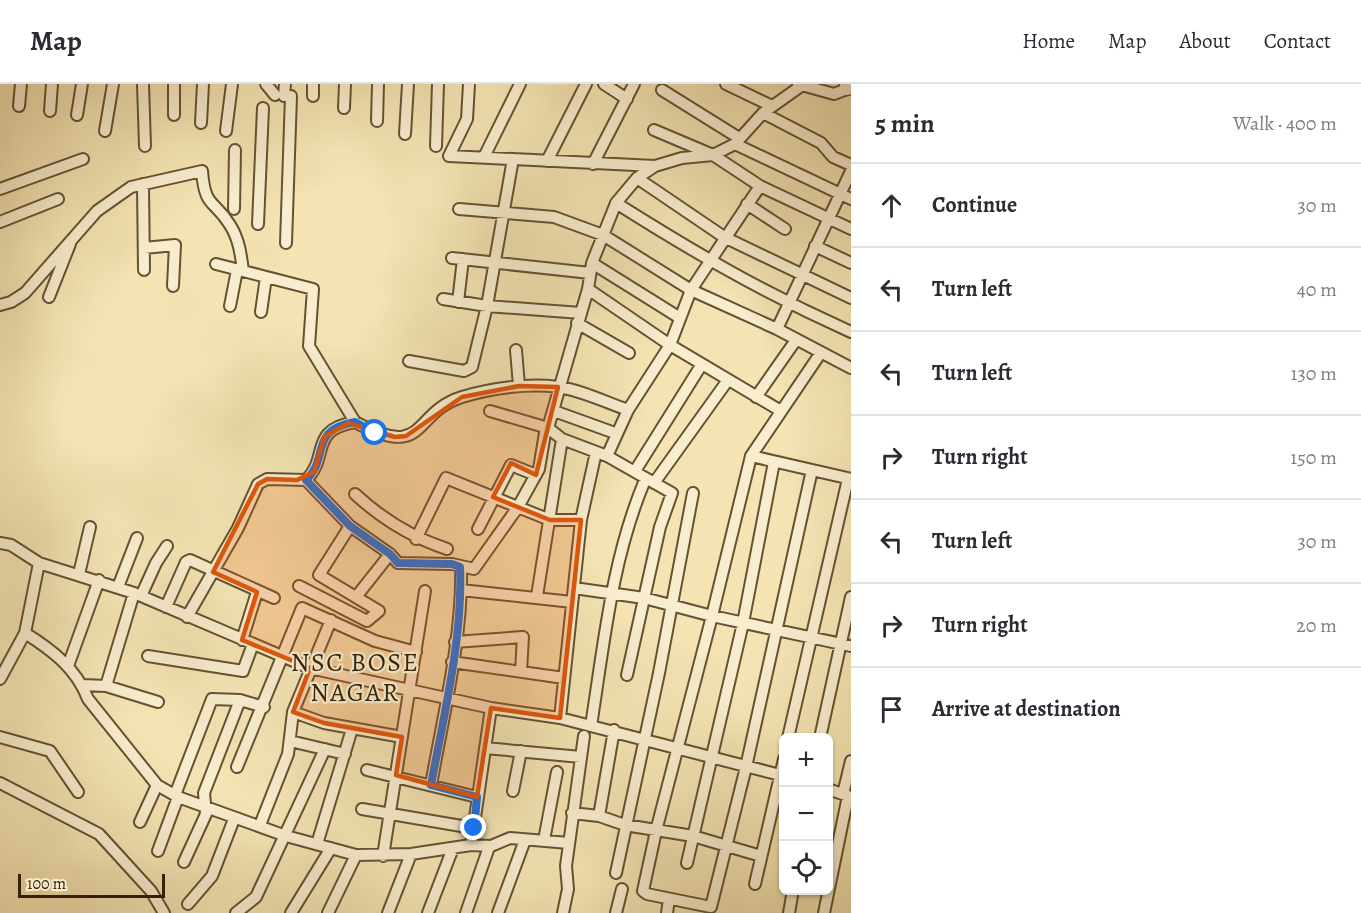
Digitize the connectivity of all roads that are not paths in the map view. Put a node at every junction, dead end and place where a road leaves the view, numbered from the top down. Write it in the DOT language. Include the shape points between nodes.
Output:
graph roads {
  1 [pos="21,84"];
  2 [pos="52,84"];
  3 [pos="82,84"];
  4 [pos="113,84"];
  5 [pos="144,84"];
  6 [pos="174,84"];
  7 [pos="203,84"];
  8 [pos="232,84"];
  9 [pos="266,84"];
  10 [pos="285,84"];
  11 [pos="313,84"];
  12 [pos="345,84"];
  13 [pos="378,84"];
  14 [pos="408,84"];
  15 [pos="438,84"];
  16 [pos="469,84"];
  17 [pos="520,84"];
  18 [pos="586,84"];
  19 [pos="604,84"];
  20 [pos="634,84"];
  21 [pos="726,84"];
  22 [pos="799,85"];
  23 [pos="848,87"];
  24 [pos="662,90"];
  25 [pos="283,96"];
  26 [pos="313,96"];
  27 [pos="627,99"];
  28 [pos="19,106"];
  29 [pos="263,108"];
  30 [pos="344,108"];
  31 [pos="767,110"];
  32 [pos="50,111"];
  33 [pos="77,115"];
  34 [pos="174,115"];
  35 [pos="376,121"];
  36 [pos="201,123"];
  37 [pos="654,130"];
  38 [pos="105,131"];
  39 [pos="226,131"];
  40 [pos="405,134"];
  41 [pos="737,141"];
  42 [pos="145,146"];
  43 [pos="436,146"];
  44 [pos="235,150"];
  45 [pos="713,155"];
  46 [pos="484,157"];
  47 [pos="83,159"];
  48 [pos="513,159"];
  49 [pos="547,161"];
  50 [pos="593,164"];
  51 [pos="851,165"];
  52 [pos="655,166"];
  53 [pos="851,171"];
  54 [pos="637,178"];
  55 [pos="143,184"];
  56 [pos="760,186"];
  57 [pos="0,189"];
  58 [pos="840,195"];
  59 [pos="58,199"];
  60 [pos="851,199"];
  61 [pos="616,203"];
  62 [pos="747,204"];
  63 [pos="234,208"];
  64 [pos="459,210"];
  65 [pos="505,211"];
  66 [pos="828,219"];
  67 [pos="0,222"];
  68 [pos="258,224"];
  69 [pos="785,229"];
  70 [pos="851,229"];
  71 [pos="603,235"];
  72 [pos="724,237"];
  73 [pos="72,238"];
  74 [pos="286,243"];
  75 [pos="815,246"];
  76 [pos="144,248"];
  77 [pos="452,258"];
  78 [pos="464,259"];
  79 [pos="708,261"];
  80 [pos="495,262"];
  81 [pos="851,263"];
  82 [pos="216,264"];
  83 [pos="591,268"];
  84 [pos="144,270"];
  85 [pos="240,270"];
  86 [pos="267,277"];
  87 [pos="803,277"];
  88 [pos="173,286"];
  89 [pos="588,289"];
  90 [pos="691,290"];
  91 [pos="49,297"];
  92 [pos="851,298"];
  93 [pos="444,299"];
  94 [pos="458,302"];
  95 [pos="0,305"];
  96 [pos="790,305"];
  97 [pos="230,306"];
  98 [pos="487,306"];
  99 [pos="261,312"];
  100 [pos="579,318"];
  101 [pos="680,318"];
  102 [pos="777,329"];
  103 [pos="851,332"];
  104 [pos="796,340"];
  105 [pos="670,345"];
  106 [pos="516,350"];
  107 [pos="629,353"];
  108 [pos="820,354"];
  109 [pos="409,361"];
  110 [pos="702,364"];
  111 [pos="851,368"];
  112 [pos="728,380"];
  113 [pos="519,386"];
  114 [pos="558,387"];
  115 [pos="756,397"];
  116 [pos="628,410"];
  117 [pos="490,411"];
  118 [pos="554,411"];
  119 [pos="781,411"];
  120 [pos="355,422"];
  121 [pos="547,428"];
  122 [pos="615,433"];
  123 [pos="562,439"];
  124 [pos="602,454"];
  125 [pos="751,456"];
  126 [pos="774,462"];
  127 [pos="812,470"];
  128 [pos="635,471"];
  129 [pos="536,475"];
  130 [pos="849,479"];
  131 [pos="306,480"];
  132 [pos="650,482"];
  133 [pos="693,493"];
  134 [pos="355,494"];
  135 [pos="493,497"];
  136 [pos="518,507"];
  137 [pos="550,520"];
  138 [pos="581,520"];
  139 [pos="350,526"];
  140 [pos="90,527"];
  141 [pos="478,529"];
  142 [pos="137,538"];
  143 [pos="416,539"];
  144 [pos="0,543"];
  145 [pos="167,546"];
  146 [pos="447,549"];
  147 [pos="390,554"];
  148 [pos="39,563"];
  149 [pos="460,567"];
  150 [pos="213,572"];
  151 [pos="79,574"];
  152 [pos="99,580"];
  153 [pos="299,586"];
  154 [pos="118,587"];
  155 [pos="574,588"];
  156 [pos="461,590"];
  157 [pos="426,591"];
  158 [pos="257,592"];
  159 [pos="612,592"];
  160 [pos="138,594"];
  161 [pos="537,596"];
  162 [pos="356,597"];
  163 [pos="274,598"];
  164 [pos="644,598"];
  165 [pos="850,601"];
  166 [pos="572,602"];
  167 [pos="671,604"];
  168 [pos="166,607"];
  169 [pos="187,616"];
  170 [pos="712,616"];
  171 [pos="331,620"];
  172 [pos="743,622"];
  173 [pos="778,629"];
  174 [pos="25,633"];
  175 [pos="812,638"];
  176 [pos="242,639"];
  177 [pos="455,642"];
  178 [pos="253,644"];
  179 [pos="846,645"];
  180 [pos="416,652"];
  181 [pos="148,656"];
  182 [pos="281,656"];
  183 [pos="452,662"];
  184 [pos="68,666"];
  185 [pos="3,667"];
  186 [pos="310,668"];
  187 [pos="521,671"];
  188 [pos="627,675"];
  189 [pos="564,678"];
  190 [pos="0,679"];
  191 [pos="83,685"];
  192 [pos="106,686"];
  193 [pos="409,690"];
  194 [pos="446,699"];
  195 [pos="240,700"];
  196 [pos="158,702"];
  197 [pos="264,707"];
  198 [pos="491,708"];
  199 [pos="293,712"];
  200 [pos="560,718"];
  201 [pos="591,726"];
  202 [pos="352,729"];
  203 [pos="614,730"];
  204 [pos="789,733"];
  205 [pos="821,733"];
  206 [pos="584,736"];
  207 [pos="0,737"];
  208 [pos="402,737"];
  209 [pos="644,739"];
  210 [pos="290,741"];
  211 [pos="485,748"];
  212 [pos="678,748"];
  213 [pos="326,749"];
  214 [pos="521,751"];
  215 [pos="345,754"];
  216 [pos="714,756"];
  217 [pos="581,757"];
  218 [pos="851,761"];
  219 [pos="237,767"];
  220 [pos="746,767"];
  221 [pos="367,770"];
  222 [pos="557,772"];
  223 [pos="396,775"];
  224 [pos="779,775"];
  225 [pos="0,783"];
  226 [pos="157,785"];
  227 [pos="431,785"];
  228 [pos="779,787"];
  229 [pos="513,791"];
  230 [pos="833,791"];
  231 [pos="78,792"];
  232 [pos="177,796"];
  233 [pos="848,796"];
  234 [pos="477,797"];
  235 [pos="204,804"];
  236 [pos="362,809"];
  237 [pos="390,813"];
  238 [pos="572,813"];
  239 [pos="599,816"];
  240 [pos="234,819"];
  241 [pos="140,822"];
  242 [pos="260,825"];
  243 [pos="626,825"];
  244 [pos="474,828"];
  245 [pos="656,831"];
  246 [pos="286,836"];
  247 [pos="693,836"];
  248 [pos="525,840"];
  249 [pos="544,840"];
  250 [pos="568,843"];
  251 [pos="317,844"];
  252 [pos="471,845"];
  253 [pos="489,847"];
  254 [pos="727,847"];
  255 [pos="331,848"];
  256 [pos="453,848"];
  257 [pos="158,851"];
  258 [pos="411,854"];
  259 [pos="356,855"];
  260 [pos="383,856"];
  261 [pos="760,856"];
  262 [pos="184,862"];
  263 [pos="687,863"];
  264 [pos="616,873"];
  265 [pos="755,884"];
  266 [pos="622,889"];
  267 [pos="792,895"];
  268 [pos="669,899"];
  269 [pos="188,904"];
  270 [pos="164,913"];
  271 [pos="236,913"];
  272 [pos="291,913"];
  273 [pos="328,913"];
  274 [pos="388,913"];
  275 [pos="428,913"];
  276 [pos="466,913"];
  277 [pos="498,913"];
  278 [pos="563,913"];
  279 [pos="616,913"];
  280 [pos="667,913"];
  281 [pos="789,913"];
  282 [pos="824,913"];
  1 -- 28 [label="street"];
  2 -- 32 [label="street"];
  3 -- 33 [label="street"];
  4 -- 38 [label="street"];
  5 -- 42 [label="street"];
  6 -- 34 [label="street"];
  7 -- 36 [label="street"];
  8 -- 39 [label="street"];
  9 -- 25 [label="street"];
  10 -- 25 [label="street"];
  11 -- 26 [label="street"];
  12 -- 30 [label="street"];
  13 -- 35 [label="street"];
  14 -- 40 [label="street"];
  15 -- 43 [label="street"];
  16 -- 46 [label="street" via="467,119 449,156"];
  17 -- 46 [label="street"];
  18 -- 49 [label="street"];
  19 -- 27 [label="street"];
  20 -- 27 [label="street"];
  21 -- 31 [label="street"];
  22 -- 23 [label="street" via="834,94"];
  22 -- 31 [label="street"];
  24 -- 41 [label="street"];
  25 -- 74 [label="street"];
  27 -- 50 [label="street"];
  29 -- 68 [label="street"];
  31 -- 41 [label="street"];
  31 -- 51 [label="street" via="821,143 833,157"];
  37 -- 45 [label="street"];
  41 -- 45 [label="street"];
  41 -- 58 [label="street"];
  44 -- 63 [label="street"];
  45 -- 52 [label="street"];
  45 -- 56 [label="street"];
  46 -- 48 [label="street"];
  47 -- 57 [label="street"];
  48 -- 49 [label="street"];
  48 -- 65 [label="street"];
  49 -- 50 [label="street"];
  50 -- 52 [label="street"];
  52 -- 54 [label="street"];
  53 -- 58 [label="street"];
  54 -- 61 [label="street"];
  54 -- 72 [label="street"];
  55 -- 73 [label="street" via="131,187 97,211"];
  55 -- 76 [label="street"];
  55 -- 85 [label="street" via="202,171 209,203 230,223 240,246"];
  56 -- 62 [label="street"];
  56 -- 66 [label="street"];
  58 -- 60 [label="street"];
  58 -- 66 [label="street"];
  59 -- 67 [label="street"];
  61 -- 71 [label="street"];
  61 -- 79 [label="street"];
  62 -- 69 [label="street"];
  62 -- 72 [label="street"];
  64 -- 65 [label="street"];
  65 -- 71 [label="street" via="554,217"];
  65 -- 80 [label="street"];
  66 -- 70 [label="street"];
  66 -- 75 [label="street"];
  71 -- 83 [label="street"];
  71 -- 90 [label="street"];
  72 -- 79 [label="street"];
  72 -- 87 [label="street"];
  73 -- 91 [label="street"];
  73 -- 95 [label="street" via="25,292"];
  75 -- 81 [label="street"];
  75 -- 87 [label="street"];
  76 -- 84 [label="street"];
  76 -- 88 [label="street" via="175,246"];
  77 -- 78 [label="street"];
  78 -- 80 [label="street"];
  78 -- 94 [label="street"];
  79 -- 90 [label="street"];
  79 -- 96 [label="street"];
  80 -- 83 [label="street"];
  80 -- 98 [label="street"];
  82 -- 85 [label="street"];
  83 -- 89 [label="street"];
  83 -- 101 [label="street"];
  85 -- 86 [label="street"];
  85 -- 97 [label="street"];
  86 -- 99 [label="street"];
  86 -- 120 [label="street" via="313,289 309,346"];
  87 -- 92 [label="street"];
  87 -- 96 [label="street"];
  89 -- 100 [label="street"];
  89 -- 105 [label="street"];
  90 -- 101 [label="street"];
  90 -- 102 [label="street"];
  93 -- 94 [label="street"];
  94 -- 98 [label="street"];
  96 -- 102 [label="street"];
  96 -- 103 [label="street"];
  98 -- 100 [label="street"];
  98 -- 109 [label="street" via="469,371"];
  100 -- 107 [label="street"];
  100 -- 114 [label="street"];
  101 -- 105 [label="street"];
  102 -- 104 [label="street"];
  104 -- 108 [label="street"];
  104 -- 115 [label="street"];
  105 -- 110 [label="street"];
  105 -- 116 [label="street"];
  106 -- 113 [label="street"];
  108 -- 111 [label="street"];
  108 -- 119 [label="street"];
  110 -- 112 [label="street"];
  110 -- 128 [label="street"];
  112 -- 115 [label="street"];
  112 -- 132 [label="street"];
  113 -- 114 [label="street"];
  113 -- 120 [label="street" via="462,397 447,404 418,432 406,436 375,433"];
  114 -- 116 [label="street"];
  114 -- 118 [label="street"];
  115 -- 119 [label="street"];
  116 -- 122 [label="street"];
  117 -- 121 [label="street"];
  118 -- 121 [label="street"];
  118 -- 122 [label="street"];
  119 -- 125 [label="street"];
  120 -- 131 [label="street" via="324,437 317,467"];
  121 -- 123 [label="street"];
  121 -- 129 [label="street"];
  122 -- 124 [label="street"];
  123 -- 124 [label="street"];
  123 -- 137 [label="street"];
  124 -- 128 [label="street"];
  124 -- 138 [label="street"];
  125 -- 126 [label="street"];
  125 -- 170 [label="street"];
  126 -- 127 [label="street"];
  126 -- 172 [label="street"];
  127 -- 130 [label="street"];
  127 -- 173 [label="street"];
  128 -- 132 [label="street"];
  129 -- 135 [label="street" via="511,465"];
  129 -- 136 [label="street"];
  130 -- 175 [label="street"];
  131 -- 139 [label="street"];
  131 -- 150 [label="street" via="267,478 258,484"];
  132 -- 159 [label="street" via="628,520"];
  132 -- 164 [label="street" via="672,493"];
  133 -- 167 [label="street"];
  134 -- 143 [label="street" via="380,517"];
  135 -- 136 [label="street"];
  135 -- 141 [label="street"];
  135 -- 143 [label="street" via="446,478"];
  136 -- 137 [label="street"];
  136 -- 149 [label="street" via="474,569"];
  137 -- 138 [label="street"];
  137 -- 161 [label="street"];
  138 -- 155 [label="street"];
  139 -- 147 [label="street"];
  139 -- 162 [label="street" via="319,575"];
  140 -- 151 [label="street"];
  142 -- 154 [label="street"];
  143 -- 146 [label="street"];
  144 -- 148 [label="street" via="12,545"];
  145 -- 160 [label="street"];
  147 -- 149 [label="street" via="398,563"];
  147 -- 162 [label="street"];
  148 -- 151 [label="street"];
  148 -- 174 [label="street"];
  149 -- 156 [label="street"];
  150 -- 158 [label="street"];
  150 -- 168 [label="street" via="192,561 186,562"];
  150 -- 169 [label="street"];
  151 -- 152 [label="street"];
  152 -- 154 [label="street"];
  152 -- 184 [label="street"];
  153 -- 162 [label="street" via="367,621 379,611"];
  154 -- 160 [label="street"];
  155 -- 159 [label="street"];
  155 -- 166 [label="street"];
  156 -- 161 [label="street"];
  156 -- 177 [label="street"];
  157 -- 180 [label="street"];
  158 -- 163 [label="street"];
  158 -- 176 [label="street"];
  159 -- 164 [label="street"];
  159 -- 201 [label="street"];
  160 -- 168 [label="street"];
  160 -- 192 [label="street"];
  161 -- 166 [label="street"];
  164 -- 167 [label="street"];
  164 -- 188 [label="street"];
  165 -- 179 [label="street"];
  166 -- 189 [label="street"];
  167 -- 170 [label="street"];
  167 -- 209 [label="street"];
  168 -- 169 [label="street"];
  169 -- 176 [label="street"];
  170 -- 172 [label="street"];
  170 -- 212 [label="street"];
  171 -- 180 [label="street" via="375,641"];
  171 -- 182 [label="street" via="302,608"];
  171 -- 186 [label="street"];
  172 -- 173 [label="street"];
  172 -- 216 [label="street"];
  173 -- 175 [label="street"];
  173 -- 220 [label="street"];
  174 -- 184 [label="street"];
  174 -- 185 [label="street"];
  175 -- 179 [label="street"];
  175 -- 204 [label="street"];
  176 -- 178 [label="street"];
  177 -- 183 [label="street"];
  177 -- 187 [label="street" via="523,637"];
  178 -- 181 [label="street" via="243,671"];
  178 -- 182 [label="street"];
  179 -- 205 [label="street"];
  180 -- 193 [label="street"];
  182 -- 186 [label="street"];
  182 -- 197 [label="street"];
  183 -- 187 [label="street"];
  183 -- 194 [label="street"];
  184 -- 191 [label="street"];
  185 -- 190 [label="street"];
  186 -- 193 [label="street"];
  186 -- 199 [label="street"];
  187 -- 189 [label="street"];
  189 -- 200 [label="street"];
  191 -- 192 [label="street"];
  191 -- 226 [label="street" via="88,699"];
  192 -- 196 [label="street"];
  193 -- 194 [label="street"];
  193 -- 208 [label="street"];
  194 -- 198 [label="street"];
  194 -- 227 [label="street"];
  195 -- 197 [label="street"];
  195 -- 232 [label="street" via="211,700"];
  195 -- 235 [label="street" via="204,793"];
  197 -- 219 [label="street"];
  198 -- 200 [label="street"];
  198 -- 211 [label="street"];
  199 -- 202 [label="street"];
  199 -- 210 [label="street"];
  200 -- 201 [label="street"];
  201 -- 203 [label="street"];
  202 -- 208 [label="street"];
  202 -- 215 [label="street"];
  203 -- 209 [label="street"];
  203 -- 239 [label="street"];
  206 -- 217 [label="street"];
  207 -- 231 [label="street" via="50,751"];
  208 -- 223 [label="street"];
  209 -- 212 [label="street"];
  209 -- 243 [label="street"];
  210 -- 213 [label="street"];
  210 -- 242 [label="street" via="284,767"];
  211 -- 214 [label="street"];
  211 -- 234 [label="street"];
  212 -- 216 [label="street"];
  212 -- 245 [label="street"];
  213 -- 215 [label="street"];
  213 -- 246 [label="street"];
  214 -- 217 [label="street"];
  214 -- 229 [label="street"];
  215 -- 251 [label="street"];
  216 -- 220 [label="street"];
  216 -- 247 [label="street"];
  217 -- 238 [label="street"];
  218 -- 233 [label="street"];
  220 -- 224 [label="street"];
  220 -- 254 [label="street"];
  221 -- 223 [label="street"];
  222 -- 249 [label="street"];
  223 -- 227 [label="street"];
  223 -- 237 [label="street"];
  225 -- 270 [label="street" via="99,834 151,891"];
  226 -- 232 [label="street"];
  226 -- 241 [label="street"];
  227 -- 234 [label="street"];
  228 -- 261 [label="street"];
  230 -- 233 [label="street"];
  232 -- 235 [label="street"];
  232 -- 257 [label="street"];
  233 -- 282 [label="street"];
  234 -- 244 [label="street"];
  235 -- 240 [label="street"];
  235 -- 262 [label="street" via="206,814"];
  236 -- 237 [label="street"];
  237 -- 244 [label="street"];
  237 -- 260 [label="street"];
  238 -- 239 [label="street"];
  238 -- 250 [label="street"];
  239 -- 243 [label="street"];
  240 -- 242 [label="street"];
  240 -- 269 [label="street" via="212,876"];
  242 -- 246 [label="street"];
  243 -- 245 [label="street"];
  243 -- 264 [label="street"];
  244 -- 252 [label="street"];
  245 -- 247 [label="street"];
  245 -- 268 [label="street" via="644,891"];
  246 -- 251 [label="street"];
  246 -- 271 [label="street" via="256,897"];
  247 -- 254 [label="street"];
  247 -- 263 [label="street"];
  248 -- 249 [label="street"];
  248 -- 253 [label="street" via="510,838"];
  248 -- 277 [label="street"];
  249 -- 250 [label="street"];
  250 -- 278 [label="street" via="568,889"];
  251 -- 255 [label="street"];
  252 -- 253 [label="street"];
  252 -- 256 [label="street"];
  253 -- 276 [label="street"];
  254 -- 261 [label="street"];
  254 -- 268 [label="street" via="711,907"];
  255 -- 259 [label="street"];
  255 -- 272 [label="street"];
  256 -- 258 [label="street"];
  256 -- 275 [label="street"];
  258 -- 260 [label="street"];
  258 -- 274 [label="street"];
  259 -- 260 [label="street"];
  259 -- 273 [label="street"];
  261 -- 265 [label="street"];
  266 -- 279 [label="street"];
  267 -- 281 [label="street"];
  268 -- 280 [label="street"];
}
